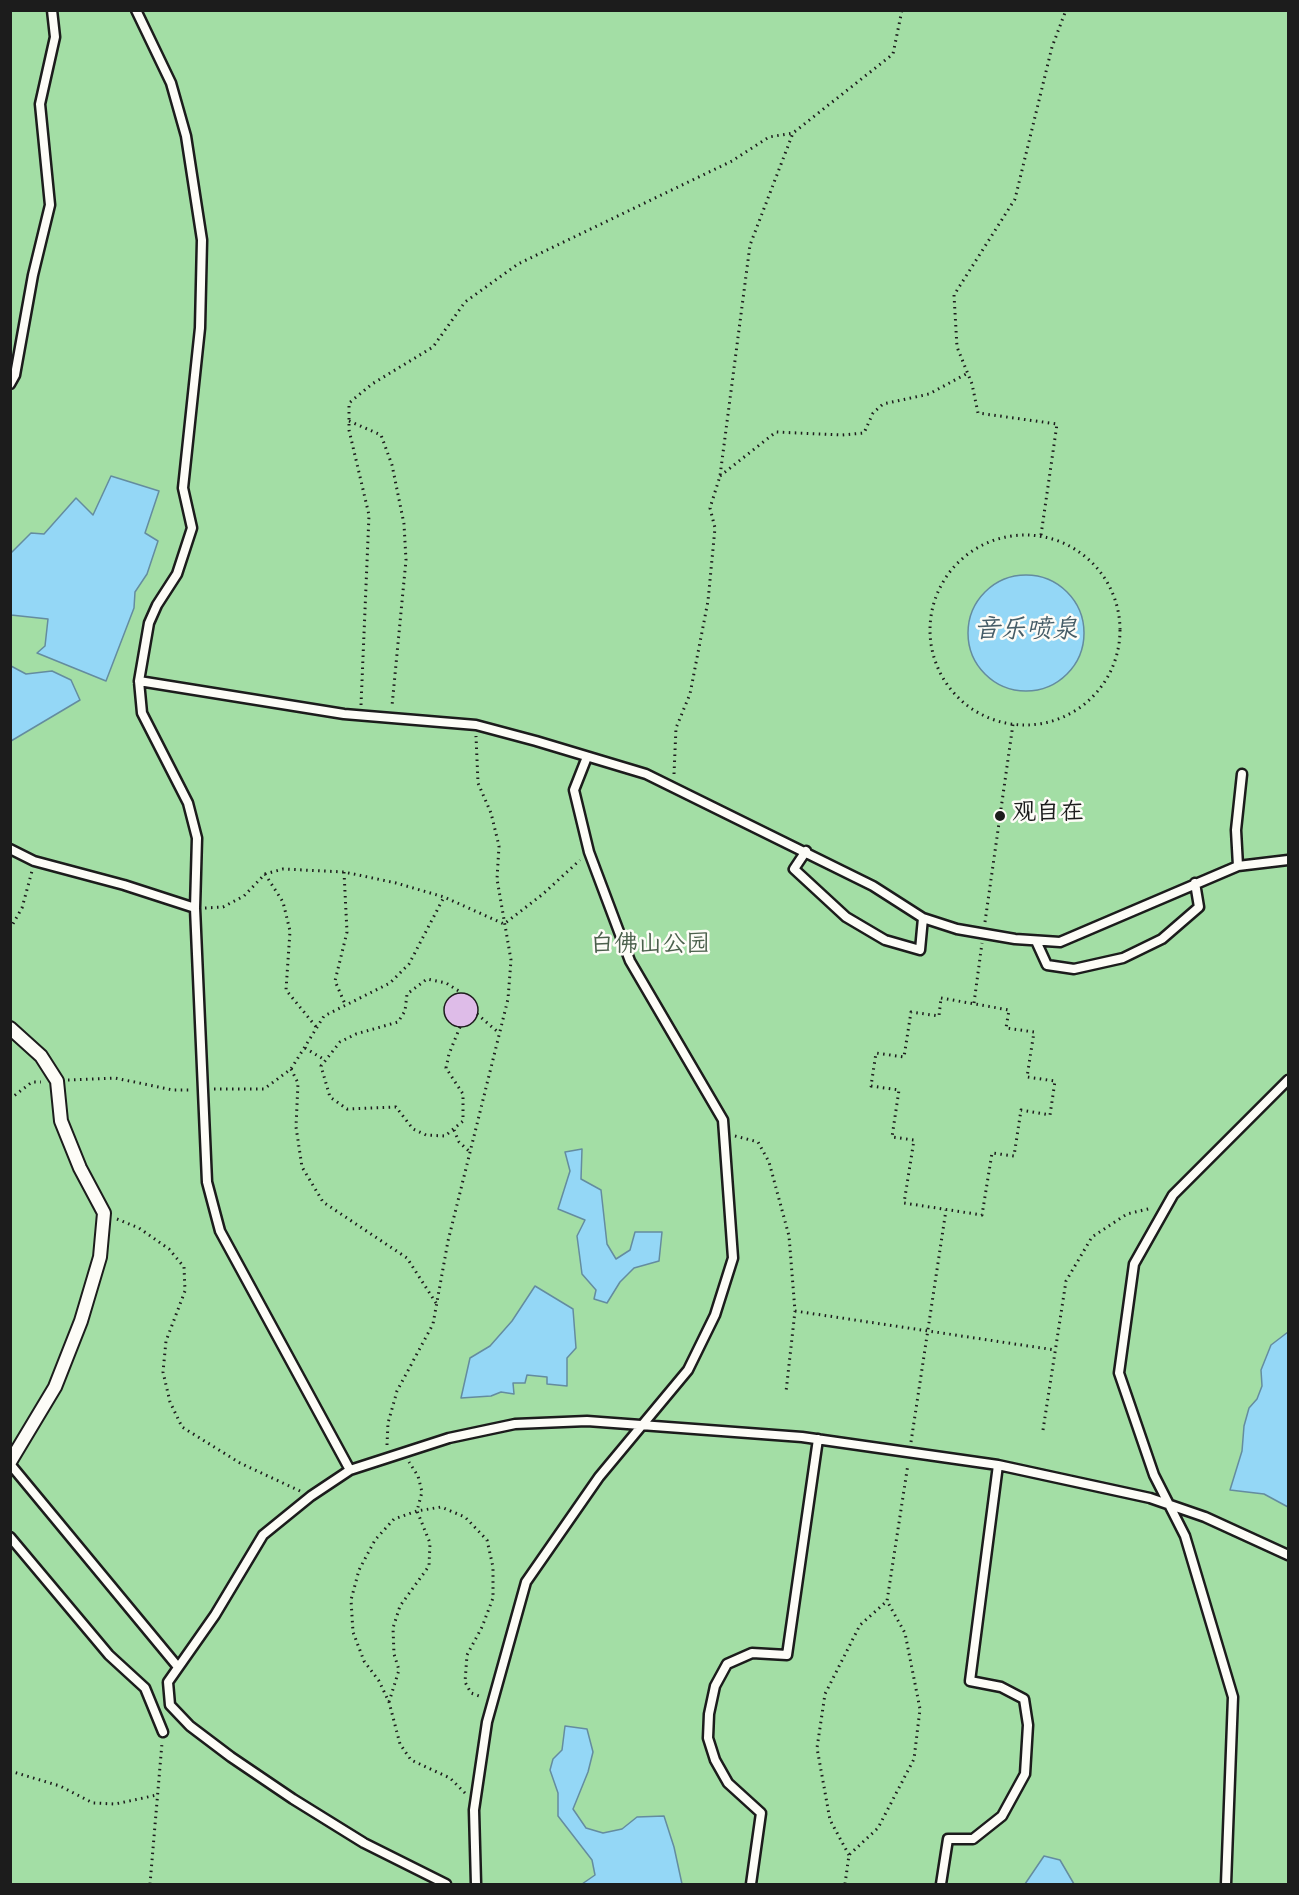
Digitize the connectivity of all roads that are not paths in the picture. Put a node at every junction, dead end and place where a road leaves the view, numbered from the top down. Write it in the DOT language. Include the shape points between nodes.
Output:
graph roads {
  1 [pos="52,10"];
  2 [pos="136,10"];
  3 [pos="10,384"];
  4 [pos="139,681"];
  5 [pos="587,757"];
  6 [pos="1242,774"];
  7 [pos="10,849"];
  8 [pos="806,851"];
  9 [pos="1288,860"];
  10 [pos="1238,866"];
  11 [pos="1195,883"];
  12 [pos="195,908"];
  13 [pos="924,918"];
  14 [pos="1036,941"];
  15 [pos="10,1028"];
  16 [pos="1288,1080"];
  17 [pos="643,1424"];
  18 [pos="818,1439"];
  19 [pos="10,1463"];
  20 [pos="998,1465"];
  21 [pos="350,1470"];
  22 [pos="1169,1504"];
  23 [pos="10,1537"];
  24 [pos="1288,1555"];
  25 [pos="178,1667"];
  26 [pos="163,1732"];
  27 [pos="446,1884"];
  28 [pos="476,1884"];
  29 [pos="751,1884"];
  30 [pos="941,1884"];
  31 [pos="1226,1884"];
  1 -- 3 [label="lane" via="55,37 40,104 51,205"];
  2 -- 4 [label="lane" via="171,82 186,136 202,240 200,328 183,488 192,528 177,574 149,623"];
  4 -- 5 [label="lane" via="360,715 476,725"];
  4 -- 12 [label="lane" via="142,713 188,803 197,838"];
  5 -- 8 [label="lane" via="645,774"];
  5 -- 17 [label="lane" via="574,790 589,852 630,961 723,1120 733,1258 715,1315 688,1370"];
  6 -- 10 [label="lane" via="1236,830"];
  7 -- 12 [label="lane" via="34,861"];
  8 -- 13 [label="lane"];
  8 -- 13 [label="lane" via="794,869 846,917 885,940 920,950"];
  9 -- 10 [label="lane"];
  10 -- 11 [label="lane"];
  11 -- 14 [label="lane" via="1060,942"];
  11 -- 14 [label="lane" via="1199,907 1162,939 1123,958 1074,969 1047,965"];
  12 -- 21 [label="lane" via="207,1182 220,1231"];
  13 -- 14 [label="lane" via="957,929"];
  15 -- 19 [label="street" via="41,1056 57,1081 61,1121 104,1214 100,1257 56,1388"];
  16 -- 22 [label="lane" via="1209,1157 1168,1204 1134,1264 1119,1373 1154,1475"];
  17 -- 18 [label="lane"];
  17 -- 21 [label="lane" via="515,1424 449,1438"];
  17 -- 28 [label="lane" via="599,1477 526,1582 487,1722 474,1810"];
  18 -- 20 [label="lane"];
  18 -- 29 [label="lane" via="787,1655 752,1653 727,1664 715,1686 709,1714 708,1738 715,1760 728,1783 761,1813"];
  19 -- 25 [label="lane"];
  20 -- 22 [label="lane"];
  20 -- 30 [label="lane" via="970,1681 1001,1687 1024,1699 1028,1725 1025,1774 1002,1816 973,1839 948,1839"];
  21 -- 25 [label="lane" via="310,1496 263,1535"];
  22 -- 24 [label="lane"];
  22 -- 31 [label="lane" via="1185,1536 1233,1697"];
  23 -- 26 [label="lane" via="109,1656 145,1688"];
  25 -- 27 [label="lane" via="168,1682 170,1705 190,1726 364,1843"];
}
